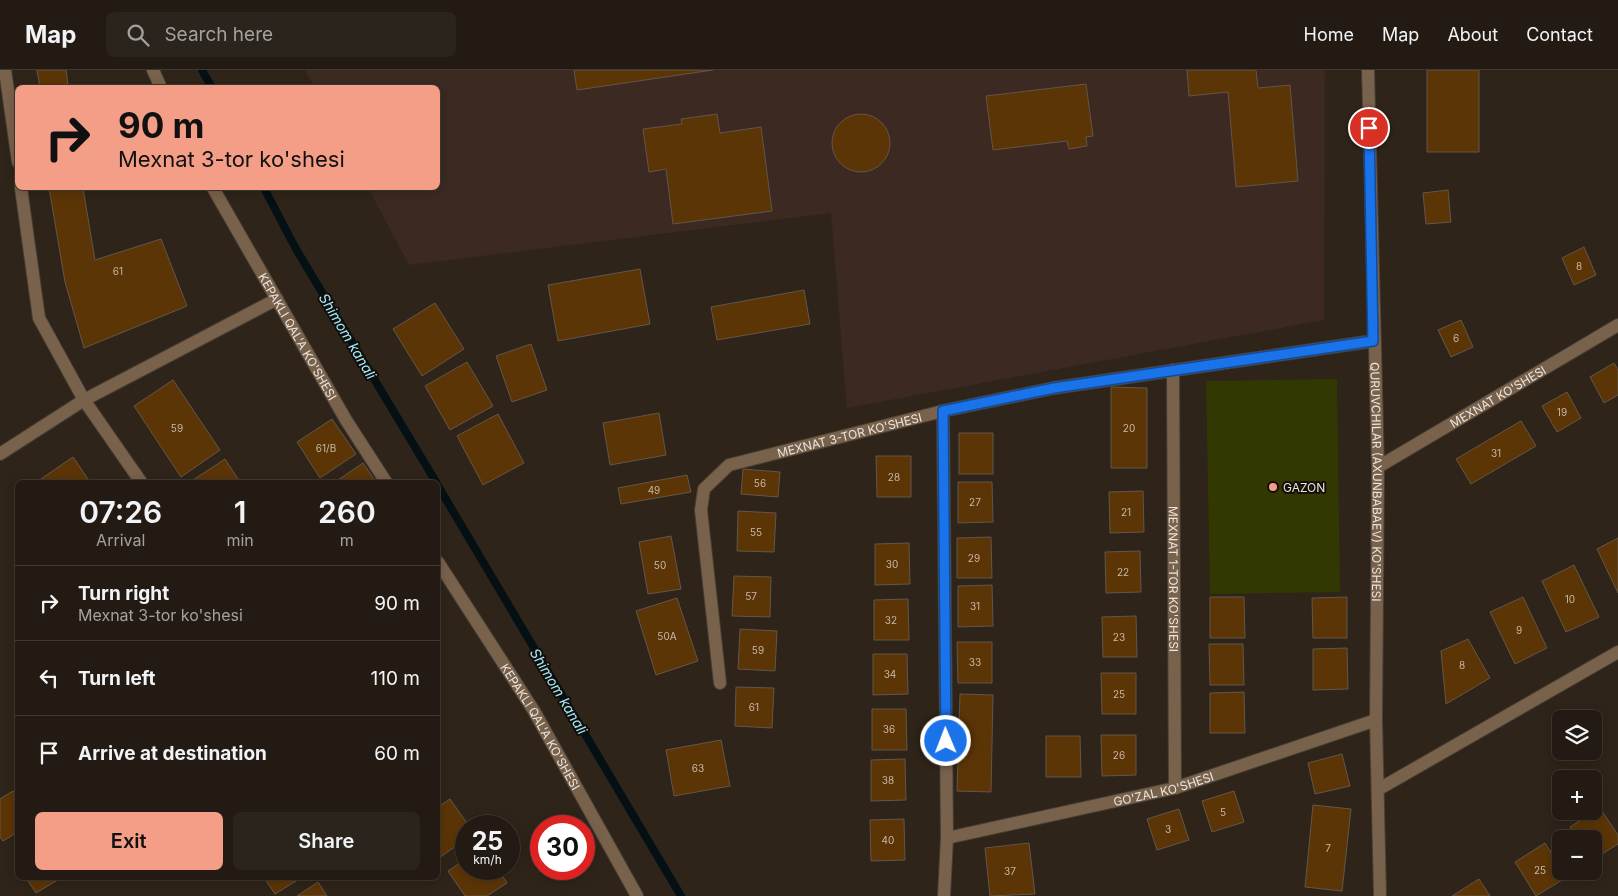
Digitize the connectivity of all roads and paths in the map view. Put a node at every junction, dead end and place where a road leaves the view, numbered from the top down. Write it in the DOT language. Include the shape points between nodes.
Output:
graph roads {
  1 [pos="5,70"];
  2 [pos="153,70"];
  3 [pos="1368,70"];
  4 [pos="160,85"];
  5 [pos="15,141"];
  6 [pos="21,190"];
  7 [pos="214,190"];
  8 [pos="276,299"];
  9 [pos="1618,325"];
  10 [pos="1373,341"];
  11 [pos="1174,370"];
  12 [pos="84,400"];
  13 [pos="943,411"];
  14 [pos="0,454"];
  15 [pos="1378,467"];
  16 [pos="140,480"];
  17 [pos="385,480"];
  18 [pos="440,565"];
  19 [pos="1618,652"];
  20 [pos="720,683"];
  21 [pos="1376,720"];
  22 [pos="1175,788"];
  23 [pos="1379,789"];
  24 [pos="947,838"];
  25 [pos="637,896"];
  26 [pos="944,896"];
  27 [pos="1380,896"];
  1 -- 5 [label="street"];
  2 -- 4 [label="street"];
  3 -- 10 [label="street, QURUVCHILAR (AXUNBABAEV) KO'SHESI"];
  6 -- 12 [label="street" via="39,318"];
  7 -- 8 [label="street, KEPAKLI QAL'A KO'SHESI"];
  8 -- 12 [label="street"];
  8 -- 17 [label="street, KEPAKLI QAL'A KO'SHESI"];
  9 -- 15 [label="street, MEXNAT KO'SHESI"];
  10 -- 11 [label="street, MEXNAT 3-TOR KO'SHESI"];
  10 -- 15 [label="street, QURUVCHILAR (AXUNBABAEV) KO'SHESI"];
  11 -- 13 [label="street, MEXNAT 3-TOR KO'SHESI" via="1054,388"];
  11 -- 22 [label="street, MEXNAT 1-TOR KO'SHESI"];
  12 -- 14 [label="street"];
  12 -- 16 [label="street"];
  13 -- 20 [label="street, MEXNAT 3-TOR KO'SHESI" via="729,465 704,489 701,510"];
  13 -- 24 [label="street"];
  15 -- 21 [label="street, QURUVCHILAR (AXUNBABAEV) KO'SHESI"];
  18 -- 25 [label="street, KEPAKLI QAL'A KO'SHESI" via="534,711"];
  19 -- 23 [label="street"];
  21 -- 22 [label="street, GO'ZAL KO'SHESI"];
  21 -- 23 [label="street, QURUVCHILAR (AXUNBABAEV) KO'SHESI"];
  22 -- 24 [label="street, GO'ZAL KO'SHESI"];
  23 -- 27 [label="street, QURUVCHILAR (AXUNBABAEV) KO'SHESI"];
  24 -- 26 [label="street"];
}
